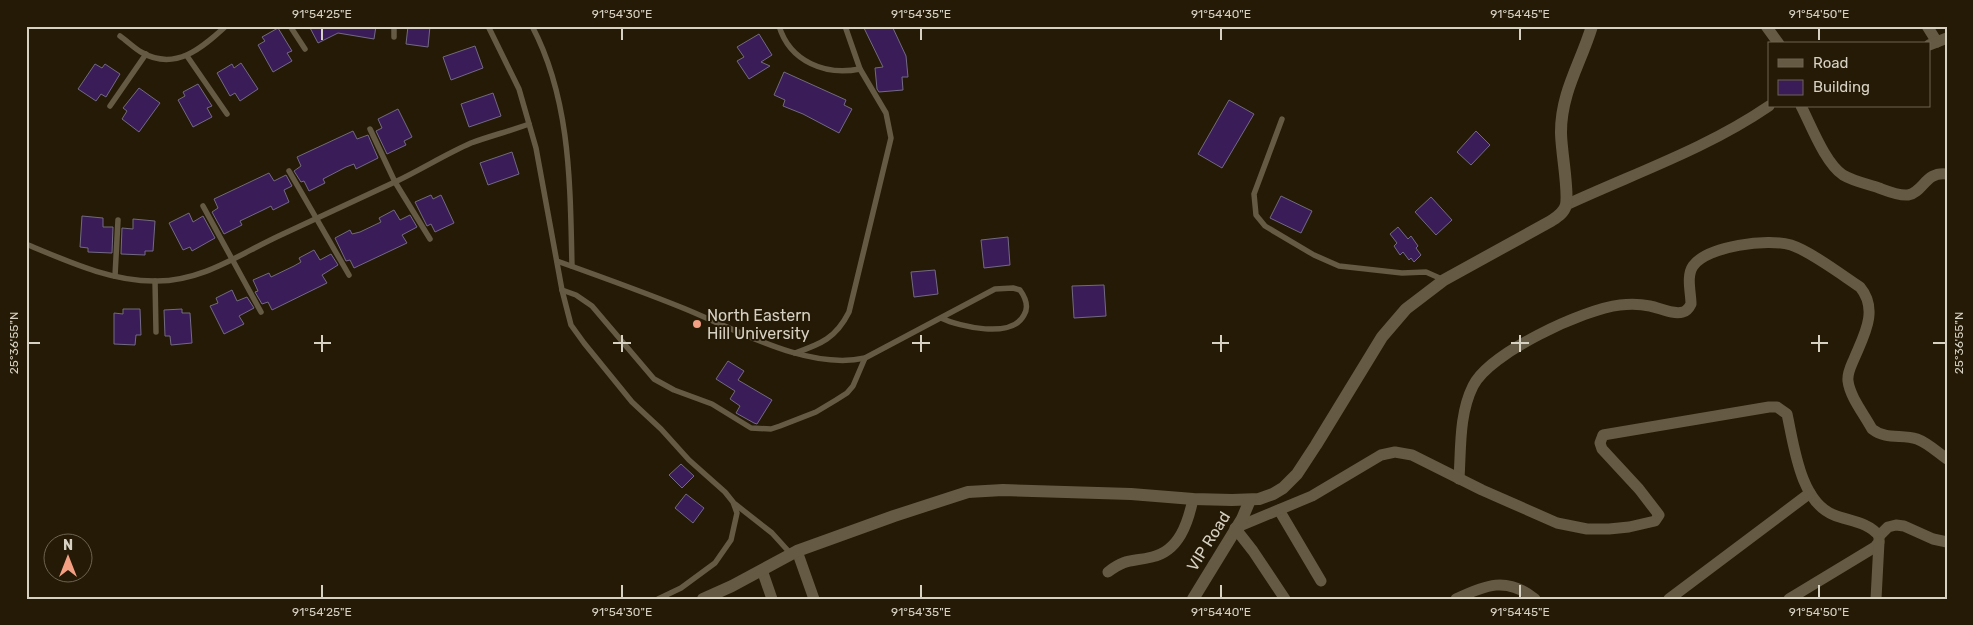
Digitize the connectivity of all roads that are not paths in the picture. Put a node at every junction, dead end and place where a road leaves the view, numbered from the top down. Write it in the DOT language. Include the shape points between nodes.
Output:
graph roads {
  1 [pos="226,26"];
  2 [pos="290,26"];
  3 [pos="394,26"];
  4 [pos="488,26"];
  5 [pos="532,26"];
  6 [pos="779,26"];
  7 [pos="845,26"];
  8 [pos="1592,26"];
  9 [pos="1766,26"];
  10 [pos="1927,26"];
  11 [pos="120,36"];
  12 [pos="394,37"];
  13 [pos="1938,41"];
  14 [pos="1778,42"];
  15 [pos="305,49"];
  16 [pos="146,54"];
  17 [pos="187,56"];
  18 [pos="860,69"];
  19 [pos="110,106"];
  20 [pos="1768,107"];
  21 [pos="1802,108"];
  22 [pos="227,114"];
  23 [pos="1282,118"];
  24 [pos="529,124"];
  25 [pos="370,130"];
  26 [pos="290,171"];
  27 [pos="1947,174"];
  28 [pos="395,182"];
  29 [pos="1566,205"];
  30 [pos="203,206"];
  31 [pos="317,218"];
  32 [pos="118,220"];
  33 [pos="430,239"];
  34 [pos="26,244"];
  35 [pos="233,260"];
  36 [pos="557,261"];
  37 [pos="572,266"];
  38 [pos="349,275"];
  39 [pos="115,276"];
  40 [pos="1444,280"];
  41 [pos="155,281"];
  42 [pos="562,290"];
  43 [pos="261,312"];
  44 [pos="941,318"];
  45 [pos="156,332"];
  46 [pos="795,354"];
  47 [pos="865,358"];
  48 [pos="1947,459"];
  49 [pos="1459,479"];
  50 [pos="1810,493"];
  51 [pos="1193,499"];
  52 [pos="1250,500"];
  53 [pos="733,502"];
  54 [pos="1279,510"];
  55 [pos="1235,528"];
  56 [pos="1879,539"];
  57 [pos="1947,542"];
  58 [pos="794,553"];
  59 [pos="762,570"];
  60 [pos="1108,572"];
  61 [pos="1321,581"];
  62 [pos="658,599"];
  63 [pos="703,599"];
  64 [pos="772,599"];
  65 [pos="814,599"];
  66 [pos="1193,599"];
  67 [pos="1285,599"];
  68 [pos="1456,599"];
  69 [pos="1535,599"];
  70 [pos="1669,599"];
  71 [pos="1789,599"];
  72 [pos="1876,599"];
  1 -- 17 [label="lane" via="202,48"];
  2 -- 15 [label="lane"];
  3 -- 12 [label="lane"];
  4 -- 24 [label="lane" via="519,89"];
  5 -- 37 [label="lane" via="552,76 564,124 570,178"];
  6 -- 18 [label="lane" via="786,44 808,62 847,72"];
  7 -- 18 [label="lane"];
  8 -- 29 [label="street" via="1562,110 1561,152"];
  9 -- 14 [label="street"];
  10 -- 13 [label="street"];
  11 -- 16 [label="lane"];
  16 -- 17 [label="lane" via="160,59"];
  16 -- 19 [label="lane"];
  17 -- 22 [label="lane"];
  18 -- 46 [label="lane" via="890,123 877,200 852,302 844,322 820,344"];
  20 -- 29 [label="street" via="1698,147"];
  21 -- 27 [label="street" via="1826,155 1845,176 1908,195 1930,177"];
  23 -- 40 [label="lane" via="1254,194 1256,215 1265,226 1314,256 1338,266 1402,273 1426,272"];
  24 -- 28 [label="lane" via="471,144"];
  24 -- 36 [label="lane"];
  25 -- 28 [label="lane"];
  26 -- 31 [label="lane"];
  28 -- 31 [label="lane"];
  28 -- 33 [label="lane"];
  29 -- 40 [label="street" via="1551,221"];
  30 -- 35 [label="lane"];
  31 -- 35 [label="lane"];
  31 -- 38 [label="lane"];
  32 -- 39 [label="lane"];
  34 -- 39 [label="lane"];
  35 -- 41 [label="lane" via="192,277"];
  35 -- 43 [label="lane"];
  36 -- 37 [label="lane"];
  36 -- 42 [label="lane"];
  37 -- 46 [label="lane"];
  39 -- 41 [label="lane"];
  40 -- 52 [label="street" via="1406,310 1382,337 1297,474 1273,494"];
  41 -- 45 [label="lane"];
  42 -- 47 [label="lane" via="592,306 654,379 712,404 751,428 771,429 816,412 836,400 853,386"];
  42 -- 53 [label="lane" via="571,325 584,344 632,402"];
  44 -- 44 [label="lane" via="984,294 1005,288 1020,290 1026,302 1023,317 1007,327 966,327"];
  44 -- 47 [label="lane"];
  46 -- 47 [label="lane" via="837,361"];
  48 -- 49 [label="street" via="1927,444 1910,437 1877,433 1853,396 1848,375 1870,316 1870,305 1860,287 1798,248 1782,243 1760,243 1722,250 1694,265 1690,275 1691,304 1684,312 1637,305 1608,307 1544,332 1493,364 1474,384 1465,407"];
  49 -- 50 [label="street" via="1557,523 1587,529 1629,527 1655,521 1659,515 1602,449 1600,443 1604,435 1777,407 1786,414 1800,472"];
  49 -- 54 [label="street" via="1412,455 1395,452 1381,455 1312,496"];
  50 -- 56 [label="street" via="1822,509 1868,526"];
  50 -- 70 [label="street"];
  51 -- 52 [label="street"];
  51 -- 58 [label="street" via="1111,493 968,492"];
  51 -- 60 [label="street" via="1186,528 1171,547 1161,554 1121,563"];
  52 -- 55 [label="street, VIP Road"];
  53 -- 58 [label="lane"];
  53 -- 62 [label="lane" via="736,522 726,549 699,576"];
  54 -- 55 [label="street"];
  54 -- 61 [label="street"];
  55 -- 66 [label="street, VIP Road"];
  55 -- 67 [label="street"];
  56 -- 57 [label="street" via="1888,527 1896,525"];
  56 -- 71 [label="street" via="1875,547"];
  56 -- 72 [label="street"];
  58 -- 59 [label="street"];
  58 -- 65 [label="street"];
  59 -- 63 [label="street"];
  59 -- 64 [label="street"];
  68 -- 69 [label="street" via="1489,586 1507,584"];
}
